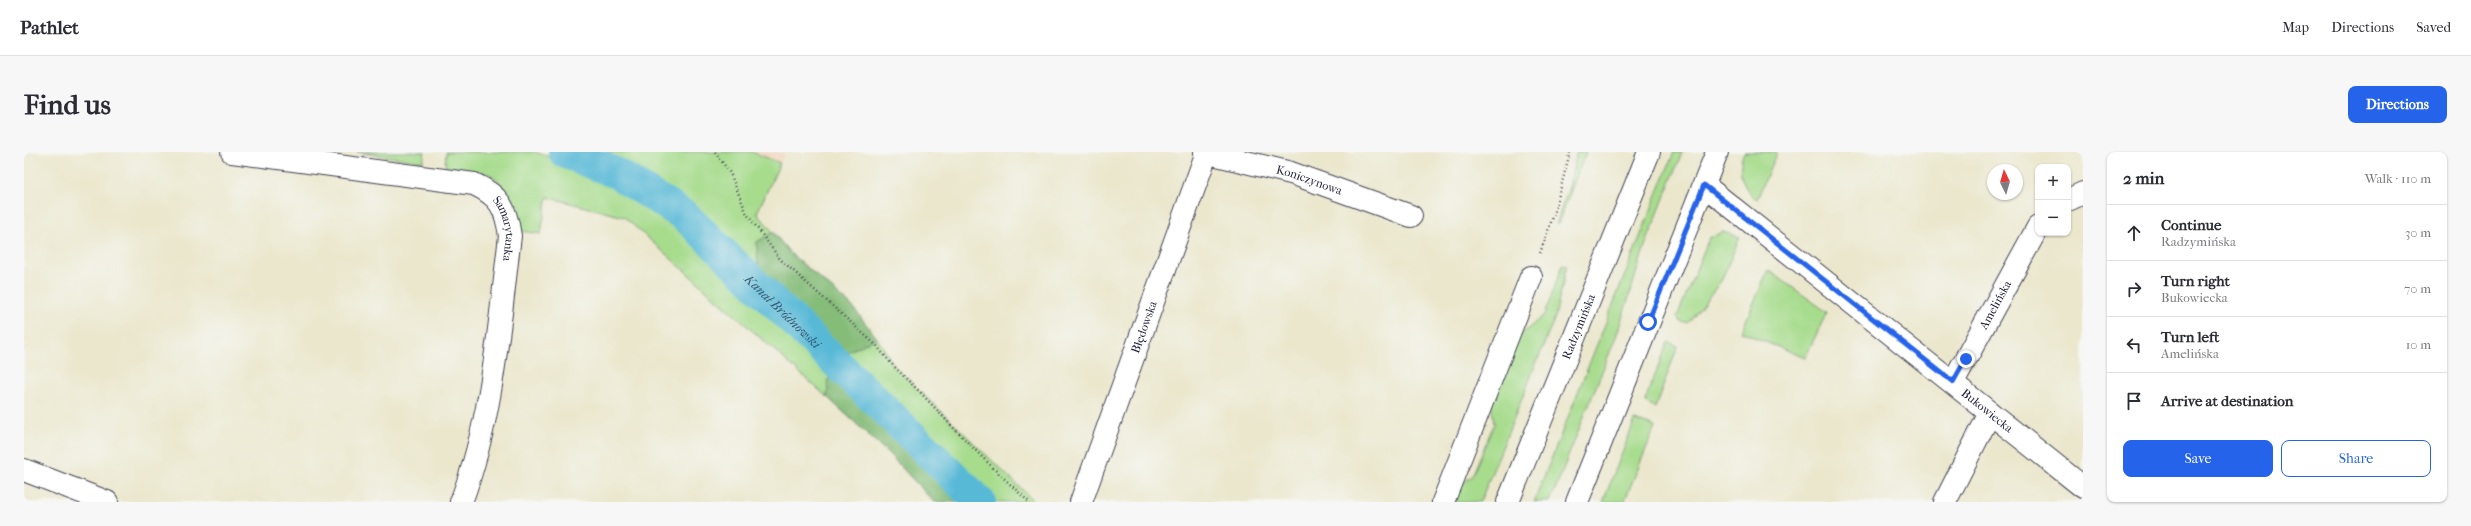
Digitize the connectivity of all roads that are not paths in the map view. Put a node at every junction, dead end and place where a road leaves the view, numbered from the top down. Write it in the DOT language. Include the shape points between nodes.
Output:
graph roads {
  1 [pos="232,152"];
  2 [pos="1206,152"];
  3 [pos="1649,152"];
  4 [pos="1717,152"];
  5 [pos="1704,185"];
  6 [pos="2083,193"];
  7 [pos="2071,199"];
  8 [pos="1411,216"];
  9 [pos="2035,232"];
  10 [pos="1530,277"];
  11 [pos="1953,382"];
  12 [pos="1990,413"];
  13 [pos="24,470"];
  14 [pos="2083,487"];
  15 [pos="107,502"];
  16 [pos="461,502"];
  17 [pos="1080,502"];
  18 [pos="1443,502"];
  19 [pos="1508,502"];
  20 [pos="1576,502"];
  21 [pos="1945,502"];
  1 -- 16 [label="street, Samarytanka" via="474,184 489,191 500,201 508,217 510,236 488,404 474,469"];
  2 -- 8 [label="street, Koniczynowa" via="1291,173"];
  2 -- 17 [label="street, Błędowska"];
  3 -- 19 [label="street, Radzymińska"];
  4 -- 5 [label="street"];
  5 -- 11 [label="street, Bukowiecka"];
  5 -- 20 [label="street"];
  6 -- 7 [label="street"];
  9 -- 11 [label="street, Amelińska"];
  10 -- 18 [label="street"];
  11 -- 12 [label="street, Bukowiecka"];
  12 -- 14 [label="street, Bukowiecka"];
  12 -- 21 [label="street"];
  13 -- 15 [label="street"];
}
